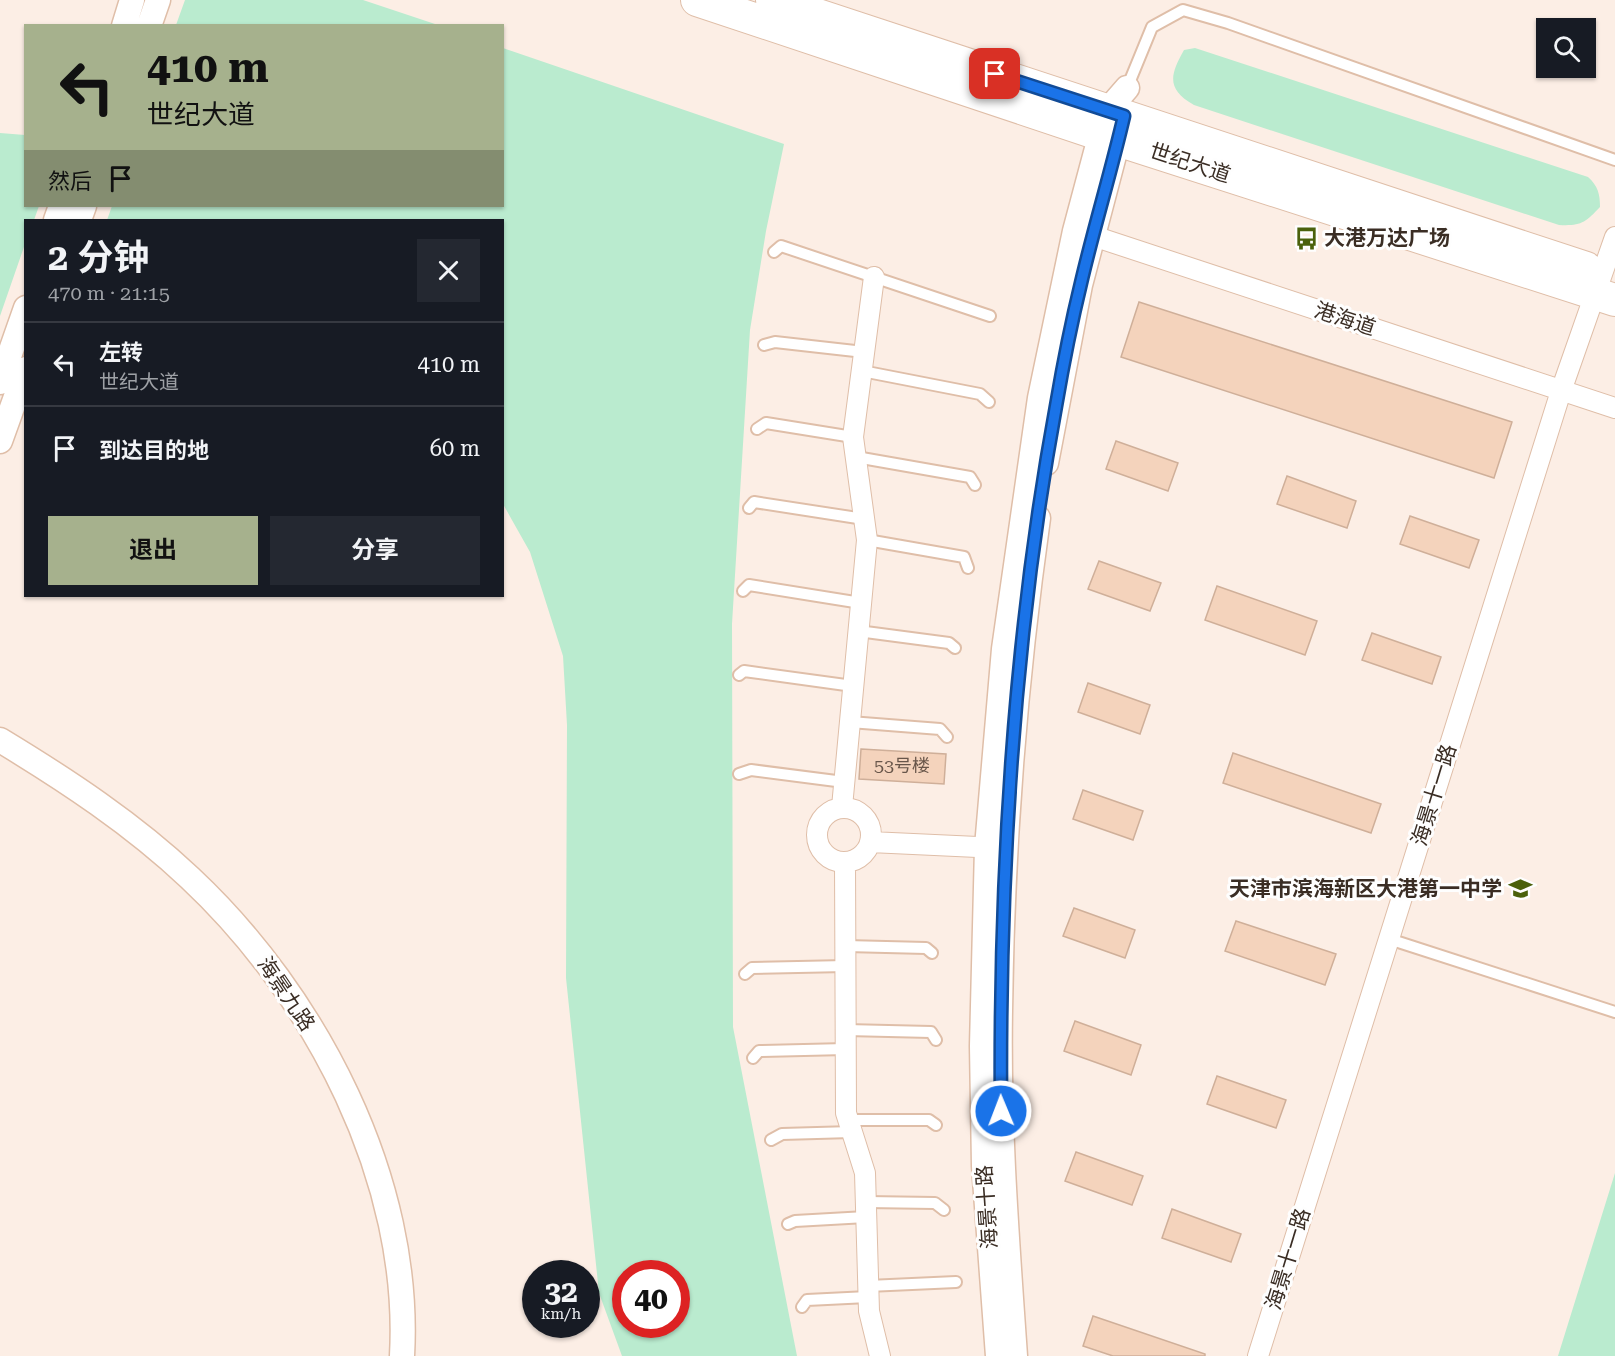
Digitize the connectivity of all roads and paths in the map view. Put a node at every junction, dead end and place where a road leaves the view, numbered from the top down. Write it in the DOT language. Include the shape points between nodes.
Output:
graph roads {
  1 [pos="132,0"];
  2 [pos="158,0"];
  3 [pos="698,0"];
  4 [pos="772,0"];
  5 [pos="125,24"];
  6 [pos="149,24"];
  7 [pos="1115,118"];
  8 [pos="1615,160"];
  9 [pos="1084,233"];
  10 [pos="1615,237"];
  11 [pos="774,252"];
  12 [pos="874,277"];
  13 [pos="1607,286"];
  14 [pos="24,314"];
  15 [pos="990,316"];
  16 [pos="764,345"];
  17 [pos="863,361"];
  18 [pos="24,375"];
  19 [pos="0,382"];
  20 [pos="1561,391"];
  21 [pos="989,402"];
  22 [pos="1615,408"];
  23 [pos="757,429"];
  24 [pos="853,437"];
  25 [pos="0,441"];
  26 [pos="856,457"];
  27 [pos="975,485"];
  28 [pos="749,508"];
  29 [pos="864,519"];
  30 [pos="867,540"];
  31 [pos="968,568"];
  32 [pos="743,591"];
  33 [pos="861,603"];
  34 [pos="858,631"];
  35 [pos="955,648"];
  36 [pos="739,675"];
  37 [pos="853,686"];
  38 [pos="850,722"];
  39 [pos="947,737"];
  40 [pos="0,740"];
  41 [pos="0,748"];
  42 [pos="739,774"];
  43 [pos="844,782"];
  44 [pos="842,807"];
  45 [pos="870,842"];
  46 [pos="996,848"];
  47 [pos="845,862"];
  48 [pos="1389,939"];
  49 [pos="846,946"];
  50 [pos="932,953"];
  51 [pos="846,966"];
  52 [pos="745,974"];
  53 [pos="1615,1012"];
  54 [pos="846,1040"];
  55 [pos="936,1040"];
  56 [pos="753,1058"];
  57 [pos="936,1125"];
  58 [pos="850,1126"];
  59 [pos="771,1140"];
  60 [pos="866,1210"];
  61 [pos="944,1210"];
  62 [pos="788,1224"];
  63 [pos="957,1282"];
  64 [pos="868,1292"];
  65 [pos="802,1307"];
  66 [pos="393,1356"];
  67 [pos="402,1356"];
  68 [pos="880,1356"];
  69 [pos="998,1356"];
  70 [pos="1015,1356"];
  71 [pos="1258,1356"];
  1 -- 5 [label="street"];
  2 -- 6 [label="street"];
  3 -- 7 [label="main road, 世纪大道"];
  4 -- 7 [label="main road, 世纪大道"];
  7 -- 8 [label="lane" via="1152,27 1183,10"];
  7 -- 9 [label="street, 海景十路"];
  7 -- 13 [label="main road, 世纪大道"];
  9 -- 20 [label="street, 港海道"];
  9 -- 46 [label="street, 海景十路" via="1038,519"];
  10 -- 13 [label="street, 海景十一路"];
  11 -- 12 [label="lane" via="781,246"];
  12 -- 15 [label="lane"];
  12 -- 17 [label="street"];
  13 -- 20 [label="street, 海景十一路"];
  14 -- 19 [label="street"];
  16 -- 17 [label="lane" via="775,342"];
  17 -- 21 [label="lane" via="980,394"];
  17 -- 24 [label="street"];
  18 -- 25 [label="street"];
  20 -- 22 [label="street, 港海道"];
  20 -- 48 [label="street, 海景十一路"];
  23 -- 24 [label="lane" via="766,423"];
  24 -- 26 [label="street"];
  26 -- 27 [label="lane" via="970,477"];
  26 -- 29 [label="street"];
  28 -- 29 [label="lane" via="754,502"];
  29 -- 30 [label="street"];
  30 -- 31 [label="lane" via="964,557"];
  30 -- 33 [label="street"];
  32 -- 33 [label="lane" via="749,585"];
  33 -- 34 [label="street"];
  34 -- 35 [label="lane" via="950,643"];
  34 -- 37 [label="street"];
  36 -- 37 [label="lane" via="744,670"];
  37 -- 38 [label="street"];
  38 -- 39 [label="lane" via="940,729"];
  38 -- 43 [label="street"];
  40 -- 67 [label="street, 海景九路" via="132,828 190,878 248,940 304,1017 355,1111 376,1166 399,1280"];
  41 -- 66 [label="street, 海景九路" via="156,856 219,920 293,1015 337,1090 370,1176 388,1260"];
  42 -- 43 [label="lane" via="751,770"];
  43 -- 44 [label="street"];
  44 -- 45 [label="street" via="865,817"];
  44 -- 47 [label="street" via="820,820 816,837 829,858"];
  45 -- 46 [label="street"];
  45 -- 47 [label="street" via="861,856"];
  46 -- 69 [label="street, 海景十路" via="982,981 987,1215"];
  46 -- 70 [label="street, 海景十路" via="1001,1132"];
  47 -- 49 [label="street"];
  48 -- 53 [label="lane"];
  48 -- 71 [label="street, 海景十一路"];
  49 -- 50 [label="lane" via="926,948"];
  49 -- 51 [label="street"];
  51 -- 52 [label="lane" via="752,968"];
  51 -- 54 [label="street"];
  54 -- 55 [label="lane" via="931,1032"];
  54 -- 56 [label="lane" via="759,1051"];
  54 -- 58 [label="street" via="846,1113"];
  57 -- 58 [label="lane" via="929,1120"];
  58 -- 59 [label="lane" via="782,1134"];
  58 -- 60 [label="street" via="865,1173"];
  60 -- 61 [label="lane" via="935,1203"];
  60 -- 62 [label="lane"];
  60 -- 64 [label="street"];
  63 -- 64 [label="lane"];
  64 -- 65 [label="lane" via="807,1300"];
  64 -- 68 [label="street" via="868,1311"];
}
